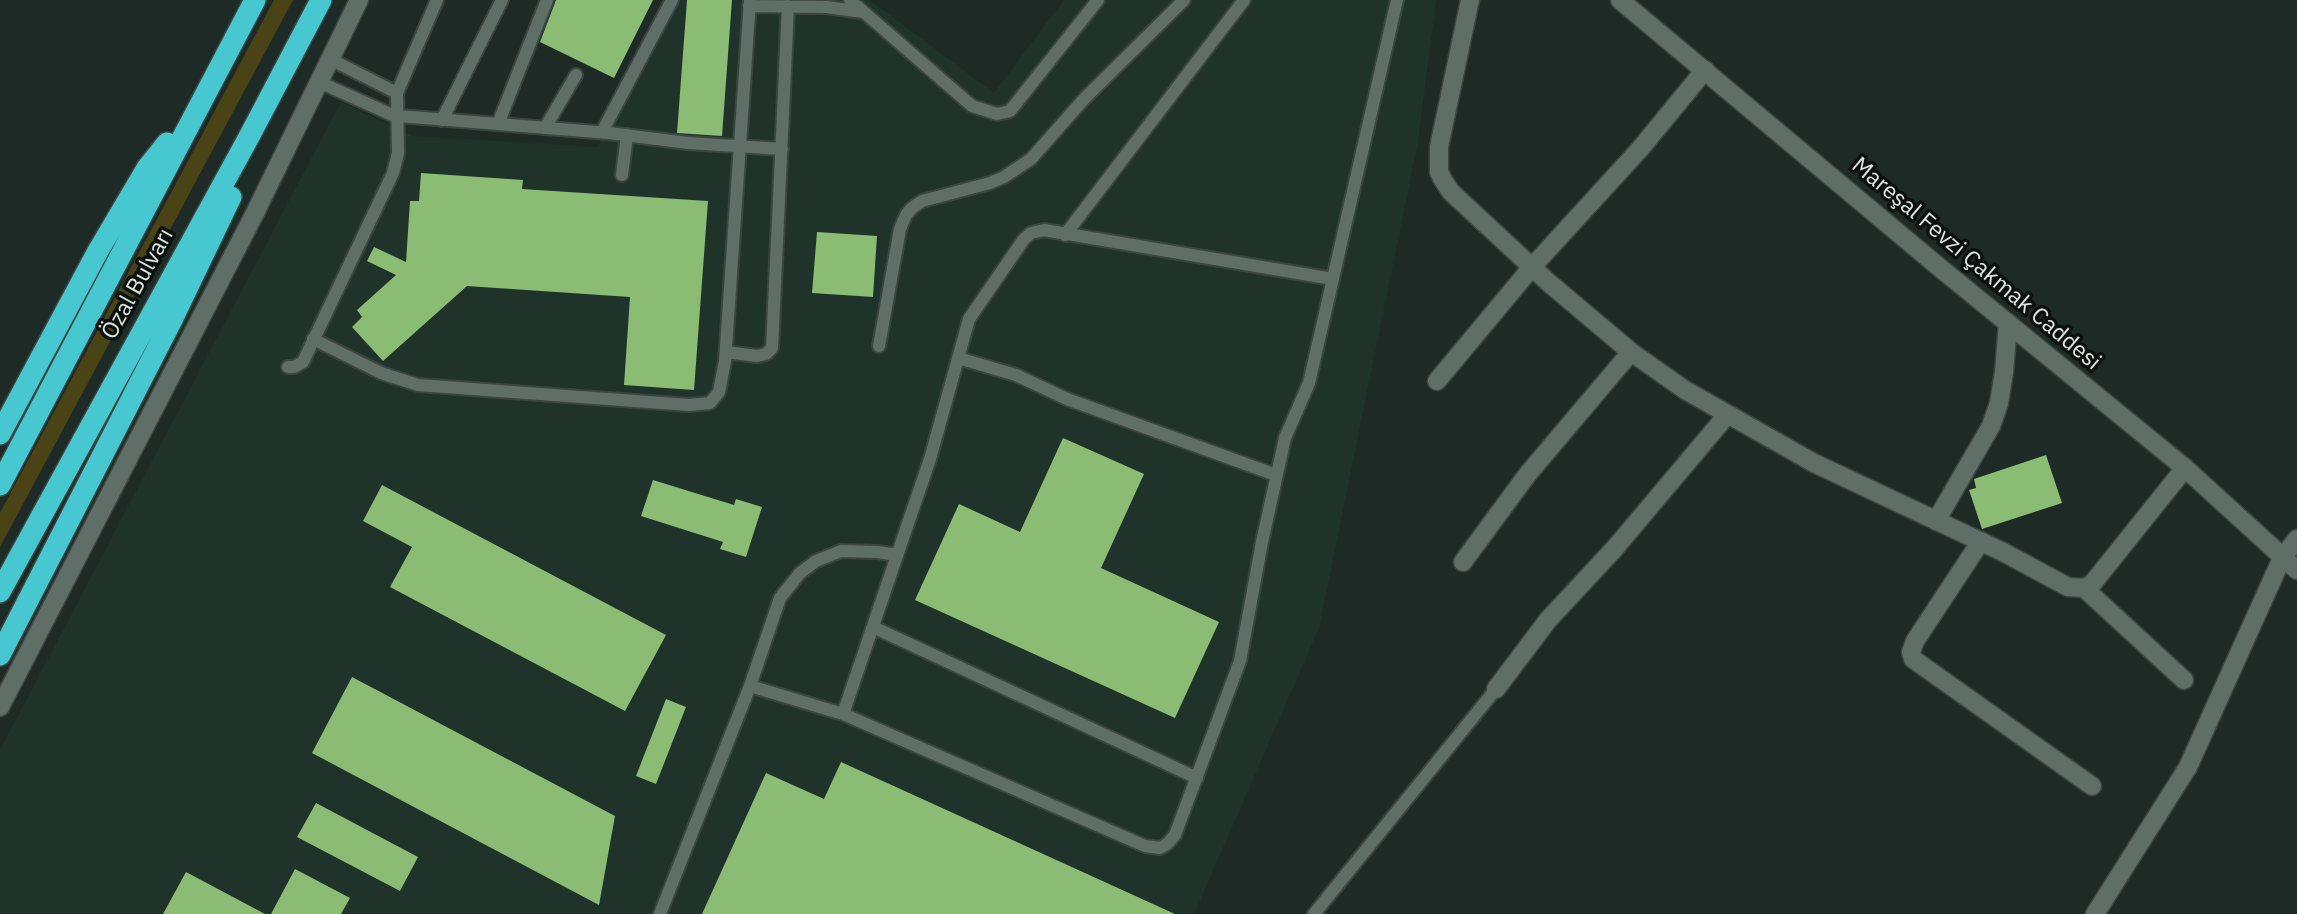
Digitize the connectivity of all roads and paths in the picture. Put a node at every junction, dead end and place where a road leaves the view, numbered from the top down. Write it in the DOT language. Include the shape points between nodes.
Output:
graph roads {
  1 [pos="254,0"];
  2 [pos="321,0"];
  3 [pos="359,0"];
  4 [pos="438,0"];
  5 [pos="502,0"];
  6 [pos="547,0"];
  7 [pos="672,0"];
  8 [pos="850,0"];
  9 [pos="1098,0"];
  10 [pos="1184,0"];
  11 [pos="1244,0"];
  12 [pos="1397,0"];
  13 [pos="1470,0"];
  14 [pos="1620,0"];
  15 [pos="750,3"];
  16 [pos="788,6"];
  17 [pos="863,12"];
  18 [pos="330,58"];
  19 [pos="1705,70"];
  20 [pos="576,75"];
  21 [pos="319,82"];
  22 [pos="397,93"];
  23 [pos="198,103"];
  24 [pos="399,117"];
  25 [pos="442,120"];
  26 [pos="498,124"];
  27 [pos="545,128"];
  28 [pos="602,132"];
  29 [pos="250,135"];
  30 [pos="627,135"];
  31 [pos="739,146"];
  32 [pos="782,149"];
  33 [pos="622,175"];
  34 [pos="1065,234"];
  35 [pos="1532,267"];
  36 [pos="1333,279"];
  37 [pos="2008,324"];
  38 [pos="313,339"];
  39 [pos="879,346"];
  40 [pos="726,352"];
  41 [pos="1631,352"];
  42 [pos="958,358"];
  43 [pos="288,366"];
  44 [pos="1437,381"];
  45 [pos="1727,415"];
  46 [pos="0,434"];
  47 [pos="2185,468"];
  48 [pos="1276,475"];
  49 [pos="0,485"];
  50 [pos="1936,521"];
  51 [pos="2297,539"];
  52 [pos="1981,541"];
  53 [pos="897,555"];
  54 [pos="2281,558"];
  55 [pos="1464,562"];
  56 [pos="2297,570"];
  57 [pos="2084,588"];
  58 [pos="0,592"];
  59 [pos="873,627"];
  60 [pos="0,654"];
  61 [pos="2184,680"];
  62 [pos="750,686"];
  63 [pos="1496,689"];
  64 [pos="0,707"];
  65 [pos="843,714"];
  66 [pos="1196,778"];
  67 [pos="2092,786"];
  68 [pos="660,914"];
  69 [pos="1314,914"];
  70 [pos="2095,914"];
  1 -- 23 [label="highway, Özal Bulvarı"];
  2 -- 29 [label="highway, Özal Bulvarı"];
  3 -- 18 [label="street"];
  4 -- 22 [label="lane"];
  5 -- 25 [label="lane"];
  6 -- 26 [label="lane"];
  7 -- 28 [label="lane"];
  8 -- 17 [label="lane"];
  9 -- 17 [label="lane" via="1010,111 997,114 972,106"];
  10 -- 39 [label="lane" via="1031,159 990,183 922,201 906,215"];
  11 -- 34 [label="lane"];
  12 -- 36 [label="lane"];
  13 -- 35 [label="street" via="1439,146 1439,172 1451,192"];
  14 -- 19 [label="street, Mareşal Fevzi Çakmak Caddesi"];
  15 -- 16 [label="lane"];
  15 -- 31 [label="lane"];
  16 -- 17 [label="lane"];
  16 -- 32 [label="lane"];
  18 -- 21 [label="street"];
  18 -- 22 [label="lane"];
  19 -- 35 [label="street"];
  19 -- 37 [label="street, Mareşal Fevzi Çakmak Caddesi"];
  20 -- 27 [label="lane"];
  21 -- 24 [label="lane"];
  21 -- 64 [label="street"];
  22 -- 24 [label="lane"];
  23 -- 46 [label="highway" via="147,168"];
  23 -- 49 [label="highway, Özal Bulvarı"];
  24 -- 25 [label="lane"];
  24 -- 38 [label="lane" via="393,173"];
  25 -- 26 [label="lane"];
  26 -- 27 [label="lane"];
  27 -- 28 [label="lane"];
  28 -- 30 [label="lane"];
  29 -- 58 [label="highway, Özal Bulvarı"];
  29 -- 60 [label="highway" via="240,179"];
  30 -- 31 [label="lane"];
  30 -- 33 [label="lane"];
  31 -- 32 [label="lane"];
  31 -- 40 [label="lane"];
  32 -- 40 [label="lane" via="772,348 757,356"];
  34 -- 36 [label="lane"];
  34 -- 42 [label="lane" via="1044,230 1024,239 969,319"];
  35 -- 41 [label="street"];
  35 -- 44 [label="street"];
  36 -- 48 [label="lane" via="1308,383 1285,438"];
  37 -- 47 [label="street, Mareşal Fevzi Çakmak Caddesi"];
  37 -- 50 [label="street" via="2004,372 1991,426"];
  38 -- 40 [label="lane" via="381,373 418,385 689,405 710,403 719,392"];
  38 -- 43 [label="lane" via="303,362"];
  41 -- 45 [label="street"];
  41 -- 55 [label="street" via="1527,475"];
  42 -- 48 [label="lane" via="995,367 1067,399"];
  42 -- 53 [label="lane"];
  45 -- 50 [label="street"];
  45 -- 63 [label="street" via="1548,620"];
  47 -- 54 [label="street, Mareşal Fevzi Çakmak Caddesi"];
  47 -- 57 [label="street" via="2092,584"];
  48 -- 66 [label="lane" via="1240,661"];
  50 -- 52 [label="street"];
  51 -- 54 [label="street"];
  52 -- 57 [label="street" via="2068,587"];
  52 -- 67 [label="street" via="1915,641 1913,659"];
  53 -- 59 [label="lane"];
  53 -- 62 [label="lane" via="841,551 800,573 780,598"];
  54 -- 56 [label="street, Mareşal Fevzi Çakmak Caddesi"];
  54 -- 70 [label="street" via="2188,767"];
  57 -- 61 [label="street"];
  59 -- 65 [label="lane"];
  59 -- 66 [label="lane"];
  62 -- 65 [label="lane"];
  62 -- 68 [label="lane"];
  63 -- 69 [label="lane"];
  65 -- 66 [label="lane" via="1145,846 1160,848 1175,835"];
}
